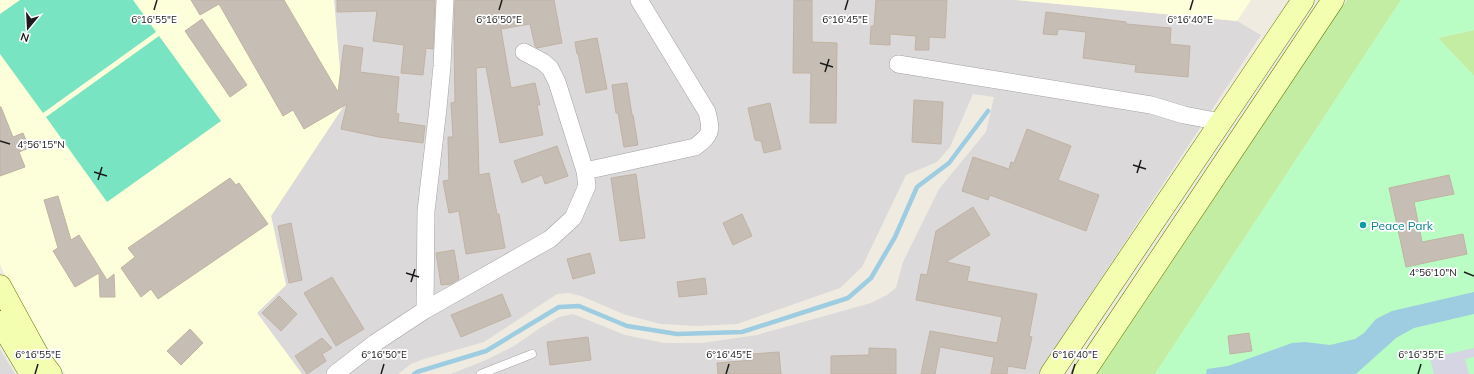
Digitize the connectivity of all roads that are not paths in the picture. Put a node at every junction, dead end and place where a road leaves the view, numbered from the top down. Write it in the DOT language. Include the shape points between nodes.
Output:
graph roads {
  1 [pos="445,0"];
  2 [pos="639,0"];
  3 [pos="1303,0"];
  4 [pos="1333,0"];
  5 [pos="524,52"];
  6 [pos="898,64"];
  7 [pos="1220,122"];
  8 [pos="585,170"];
  9 [pos="0,286"];
  10 [pos="425,310"];
  11 [pos="0,322"];
  12 [pos="532,354"];
  13 [pos="31,374"];
  14 [pos="51,374"];
  15 [pos="335,374"];
  16 [pos="481,374"];
  17 [pos="1051,374"];
  18 [pos="1083,374"];
  1 -- 10 [label="street" via="442,66 426,211"];
  2 -- 8 [label="street" via="707,112 710,125 707,138 695,147"];
  3 -- 7 [label="main road"];
  4 -- 18 [label="main road"];
  5 -- 8 [label="street" via="550,68 557,82"];
  6 -- 7 [label="street" via="1151,106"];
  7 -- 17 [label="main road"];
  8 -- 10 [label="street" via="587,186 573,218 550,238"];
  9 -- 14 [label="main road" via="41,361"];
  10 -- 15 [label="street" via="375,343"];
  11 -- 13 [label="main road"];
  12 -- 16 [label="lane"];
}
